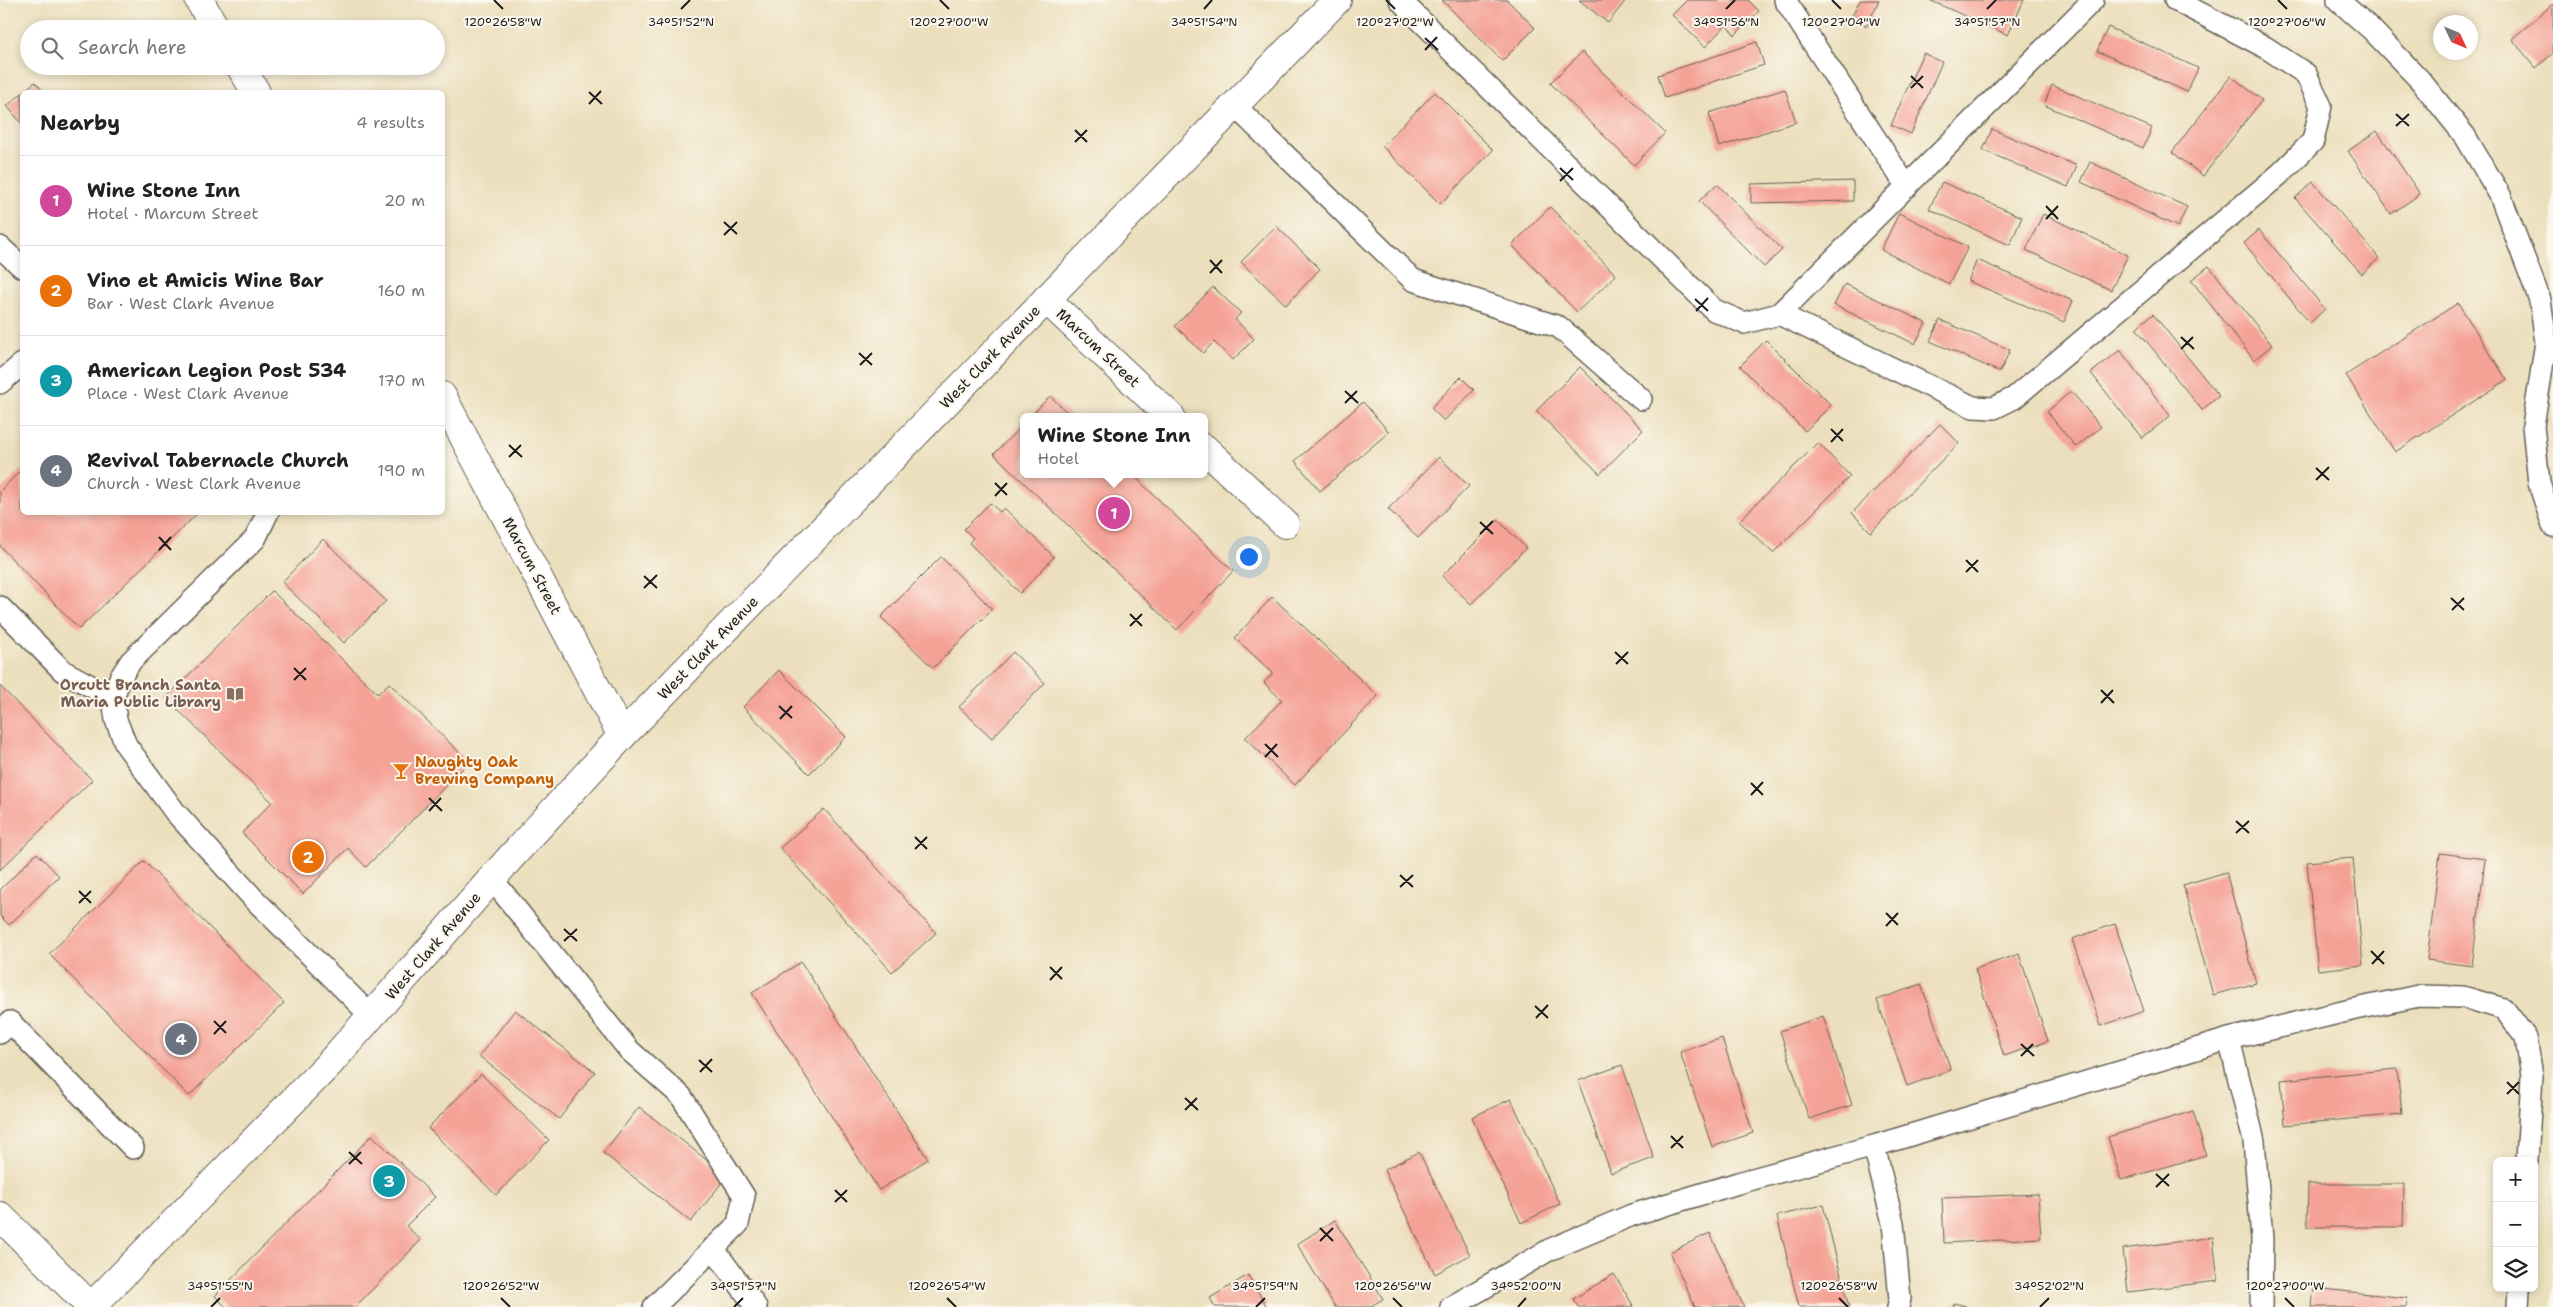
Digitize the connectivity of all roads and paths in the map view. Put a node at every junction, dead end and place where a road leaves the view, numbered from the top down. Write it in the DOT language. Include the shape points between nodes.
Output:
graph roads {
  1 [pos="199,0"];
  2 [pos="1337,0"];
  3 [pos="1400,0"];
  4 [pos="1785,0"];
  5 [pos="2094,0"];
  6 [pos="2175,0"];
  7 [pos="2338,0"];
  8 [pos="211,20"];
  9 [pos="246,75"];
  10 [pos="255,90"];
  11 [pos="1235,106"];
  12 [pos="1907,187"];
  13 [pos="0,247"];
  14 [pos="20,264"];
  15 [pos="2546,298"];
  16 [pos="1046,299"];
  17 [pos="1779,314"];
  18 [pos="20,366"];
  19 [pos="0,383"];
  20 [pos="1641,399"];
  21 [pos="445,402"];
  22 [pos="1167,413"];
  23 [pos="1208,452"];
  24 [pos="266,515"];
  25 [pos="1285,524"];
  26 [pos="2553,526"];
  27 [pos="0,607"];
  28 [pos="113,698"];
  29 [pos="622,736"];
  30 [pos="492,879"];
  31 [pos="371,1016"];
  32 [pos="0,1033"];
  33 [pos="2229,1039"];
  34 [pos="1874,1146"];
  35 [pos="134,1148"];
  36 [pos="2527,1157"];
  37 [pos="0,1216"];
  38 [pos="714,1248"];
  39 [pos="2519,1292"];
  40 [pos="91,1307"];
  41 [pos="654,1307"];
  42 [pos="756,1307"];
  43 [pos="1451,1307"];
  44 [pos="1898,1307"];
  45 [pos="2261,1307"];
  46 [pos="2518,1307"];
  1 -- 8 [label="main road"];
  2 -- 11 [label="main road, West Clark Avenue"];
  3 -- 17 [label="lane" via="1714,310 1744,323"];
  4 -- 12 [label="lane"];
  5 -- 12 [label="lane"];
  6 -- 17 [label="lane" via="2265,47 2306,74 2321,106 2313,141 2281,173 2014,398 1994,408 1973,406"];
  7 -- 15 [label="lane" via="2372,29 2420,80 2465,136 2500,195"];
  9 -- 10 [label="main road"];
  11 -- 16 [label="main road, West Clark Avenue"];
  11 -- 20 [label="lane" via="1413,280 1559,327"];
  12 -- 17 [label="lane"];
  13 -- 14 [label="lane"];
  15 -- 26 [label="lane" via="2546,342 2533,426 2539,484"];
  16 -- 22 [label="main road, Marcum Street"];
  16 -- 29 [label="main road, West Clark Avenue"];
  18 -- 19 [label="lane"];
  21 -- 29 [label="main road, Marcum Street"];
  23 -- 25 [label="main road"];
  24 -- 28 [label="lane" via="254,539 131,661"];
  27 -- 28 [label="lane" via="63,671"];
  28 -- 31 [label="lane" via="116,720 126,745 175,812 253,898"];
  29 -- 30 [label="main road, West Clark Avenue"];
  30 -- 31 [label="main road, West Clark Avenue"];
  30 -- 38 [label="lane" via="630,1050 681,1096 744,1196 738,1224"];
  31 -- 40 [label="main road, West Clark Avenue" via="329,1064"];
  32 -- 35 [label="lane" via="10,1022"];
  33 -- 34 [label="lane"];
  33 -- 36 [label="lane" via="2418,996 2463,997 2504,1009 2526,1038 2532,1076"];
  33 -- 45 [label="lane" via="2254,1141 2262,1239"];
  34 -- 43 [label="lane" via="1632,1215 1549,1250"];
  34 -- 44 [label="lane" via="1894,1223"];
  37 -- 40 [label="main road"];
  38 -- 41 [label="lane"];
  38 -- 42 [label="lane"];
  39 -- 46 [label="lane"];
}
